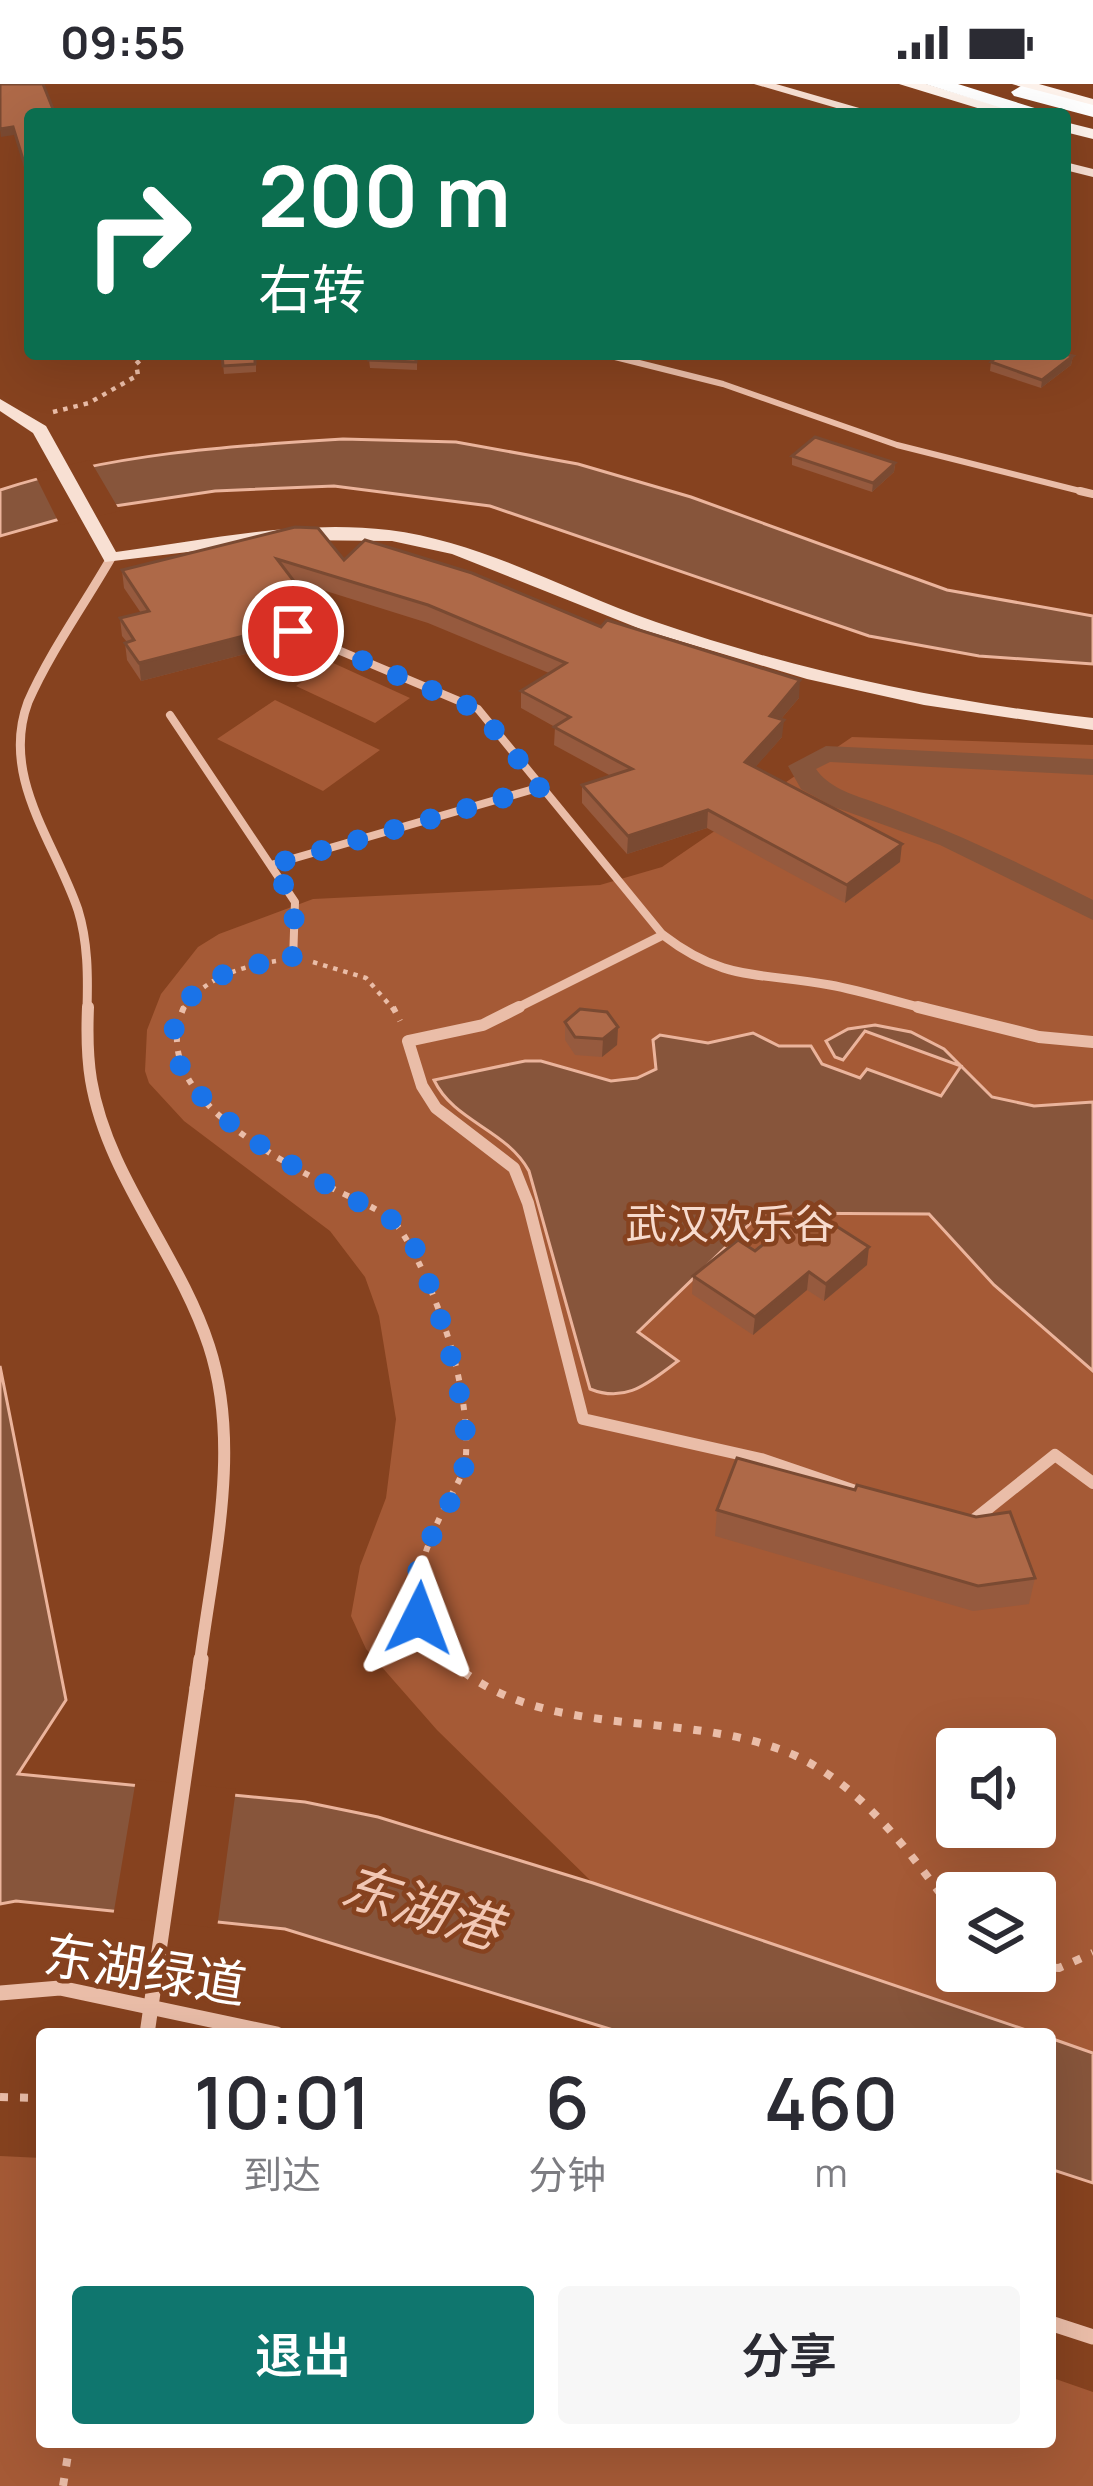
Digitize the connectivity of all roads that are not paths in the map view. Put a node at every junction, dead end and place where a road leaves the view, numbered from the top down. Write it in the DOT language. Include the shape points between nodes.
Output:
graph roads {
  1 [pos="761,84"];
  2 [pos="907,84"];
  3 [pos="935,84"];
  4 [pos="992,84"];
  5 [pos="1020,84"];
  6 [pos="1050,84"];
  7 [pos="1093,94"];
  8 [pos="851,108"];
  9 [pos="994,108"];
  10 [pos="1019,108"];
  11 [pos="1093,108"];
  12 [pos="627,360"];
  13 [pos="0,404"];
  14 [pos="1093,494"];
  15 [pos="111,558"];
  16 [pos="293,631"];
  17 [pos="170,715"];
  18 [pos="1093,724"];
  19 [pos="541,787"];
  20 [pos="271,865"];
  21 [pos="663,935"];
  22 [pos="292,961"];
  23 [pos="1093,1042"];
  24 [pos="1093,1483"];
  25 [pos="868,1495"];
  26 [pos="952,1520"];
  27 [pos="0,1993"];
  28 [pos="148,2028"];
  29 [pos="250,2028"];
  30 [pos="1056,2325"];
  31 [pos="1093,2337"];
  1 -- 8 [label="street"];
  2 -- 9 [label="main road"];
  3 -- 10 [label="highway"];
  4 -- 11 [label="highway"];
  5 -- 11 [label="main road"];
  6 -- 7 [label="highway"];
  12 -- 14 [label="lane" via="897,445"];
  13 -- 15 [label="street" via="53,450"];
  15 -- 18 [label="street" via="310,533 399,536 826,679 950,706"];
  15 -- 28 [label="street, bridge" via="27,704 10,769 22,813 80,915 89,1073 102,1121 193,1301 216,1372 223,1428 197,1688"];
  16 -- 19 [label="lane" via="478,710"];
  17 -- 20 [label="lane"];
  19 -- 20 [label="lane"];
  19 -- 21 [label="lane"];
  20 -- 22 [label="lane" via="295,902"];
  21 -- 23 [label="street" via="725,972 830,985 1040,1037"];
  21 -- 25 [label="street" via="483,1025 408,1041 422,1086 436,1108 514,1168 583,1418 761,1459"];
  24 -- 26 [label="street" via="1055,1455 972,1523"];
  27 -- 29 [label="street, 东湖绿道" via="60,1988"];
  30 -- 31 [label="street"];
}
